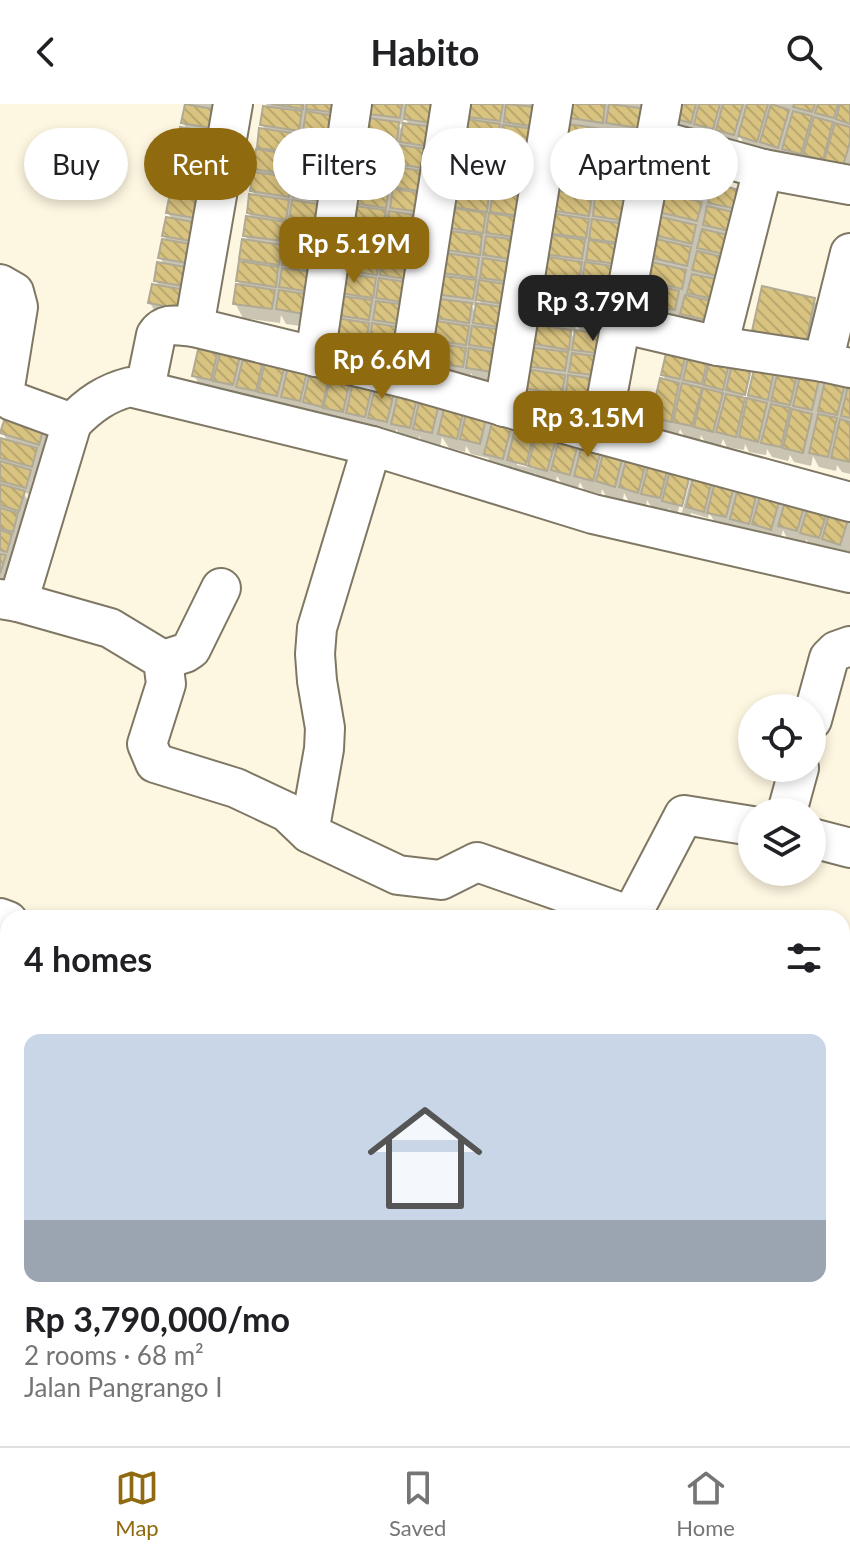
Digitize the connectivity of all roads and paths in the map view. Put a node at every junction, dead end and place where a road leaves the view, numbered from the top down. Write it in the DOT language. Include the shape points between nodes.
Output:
graph roads {
  1 [pos="233,104"];
  2 [pos="352,104"];
  3 [pos="451,104"];
  4 [pos="553,104"];
  5 [pos="659,122"];
  6 [pos="763,169"];
  7 [pos="850,185"];
  8 [pos="850,253"];
  9 [pos="0,284"];
  10 [pos="620,323"];
  11 [pos="194,327"];
  12 [pos="718,346"];
  13 [pos="315,357"];
  14 [pos="837,365"];
  15 [pos="408,379"];
  16 [pos="142,389"];
  17 [pos="504,407"];
  18 [pos="72,423"];
  19 [pos="600,434"];
  20 [pos="372,446"];
  21 [pos="850,502"];
  22 [pos="850,573"];
  23 [pos="221,588"];
  24 [pos="9,600"];
  25 [pos="850,646"];
  26 [pos="163,660"];
  27 [pos="819,694"];
  28 [pos="738,824"];
  29 [pos="309,833"];
  30 [pos="826,842"];
  31 [pos="850,848"];
  32 [pos="611,910"];
  33 [pos="635,910"];
  1 -- 11 [label="street"];
  2 -- 13 [label="street"];
  3 -- 15 [label="street"];
  4 -- 17 [label="street"];
  5 -- 6 [label="street"];
  5 -- 10 [label="street"];
  6 -- 7 [label="street"];
  6 -- 12 [label="street"];
  8 -- 14 [label="street"];
  9 -- 18 [label="street" via="14,292 18,307 6,395"];
  10 -- 12 [label="street"];
  10 -- 19 [label="street"];
  11 -- 13 [label="street"];
  11 -- 16 [label="street" via="159,330"];
  12 -- 14 [label="street"];
  13 -- 15 [label="street"];
  15 -- 17 [label="street"];
  16 -- 18 [label="street" via="113,391"];
  16 -- 20 [label="street"];
  17 -- 19 [label="street"];
  18 -- 24 [label="street"];
  19 -- 21 [label="street"];
  20 -- 22 [label="street" via="593,514"];
  20 -- 29 [label="street" via="317,628 317,681 325,728"];
  23 -- 26 [label="street" via="191,649"];
  24 -- 26 [label="street" via="110,628"];
  25 -- 27 [label="street" via="829,658"];
  26 -- 29 [label="street" via="166,684 147,744 155,763 236,788 287,812"];
  28 -- 33 [label="street" via="684,815"];
  29 -- 32 [label="street" via="398,875 441,880 477,862"];
  30 -- 31 [label="street"];
}
